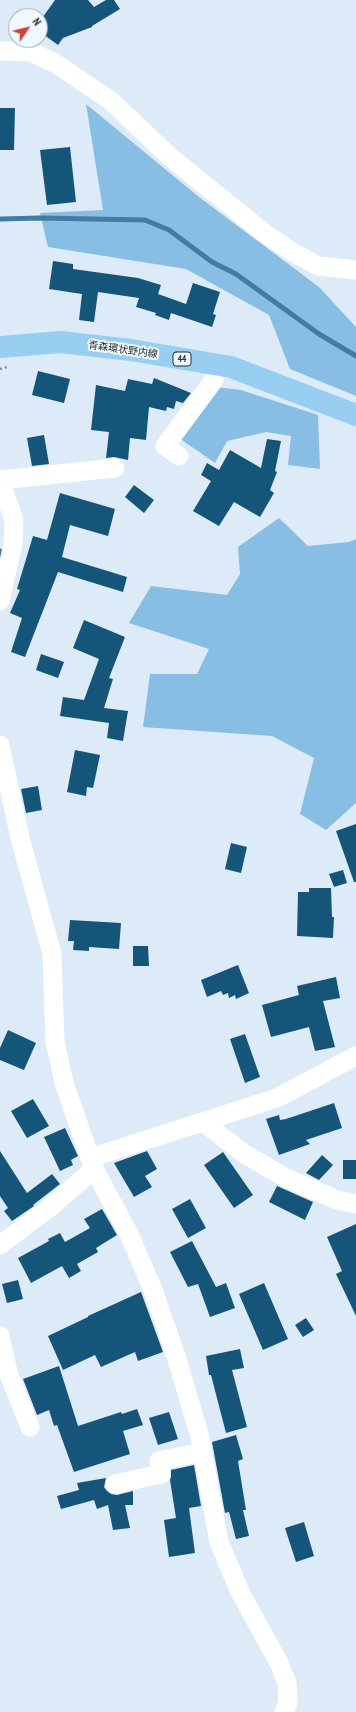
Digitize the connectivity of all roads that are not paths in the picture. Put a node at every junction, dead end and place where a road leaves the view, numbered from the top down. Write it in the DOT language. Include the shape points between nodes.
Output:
graph roads {
  1 [pos="0,51"];
  2 [pos="356,269"];
  3 [pos="0,348"];
  4 [pos="216,364"];
  5 [pos="356,415"];
  6 [pos="179,456"];
  7 [pos="115,468"];
  8 [pos="0,480"];
  9 [pos="2,590"];
  10 [pos="0,744"];
  11 [pos="356,1056"];
  12 [pos="203,1122"];
  13 [pos="92,1164"];
  14 [pos="356,1204"];
  15 [pos="0,1245"];
  16 [pos="0,1336"];
  17 [pos="30,1427"];
  18 [pos="202,1452"];
  19 [pos="115,1484"];
  20 [pos="284,1712"];
  1 -- 2 [label="street" via="31,52 55,63 74,76 111,102 169,156 263,232 294,253 318,266"];
  3 -- 4 [label="main road, 青森環状野内線 / 44" via="61,342"];
  4 -- 5 [label="main road, 青森環状野内線 / 44" via="231,367"];
  4 -- 6 [label="street" via="214,380 165,446"];
  7 -- 8 [label="street"];
  8 -- 9 [label="street" via="14,520 13,544"];
  10 -- 13 [label="street" via="20,838 52,954 55,1042 65,1086"];
  11 -- 12 [label="street" via="277,1098"];
  12 -- 13 [label="street"];
  12 -- 14 [label="street" via="243,1153 284,1177 337,1200"];
  13 -- 15 [label="street" via="48,1209"];
  13 -- 18 [label="street" via="129,1234 153,1290 176,1356"];
  16 -- 17 [label="street" via="8,1372"];
  18 -- 19 [label="street" via="159,1461 161,1474"];
  18 -- 20 [label="street" via="219,1542 240,1592 279,1663 287,1683 288,1702"];
}
